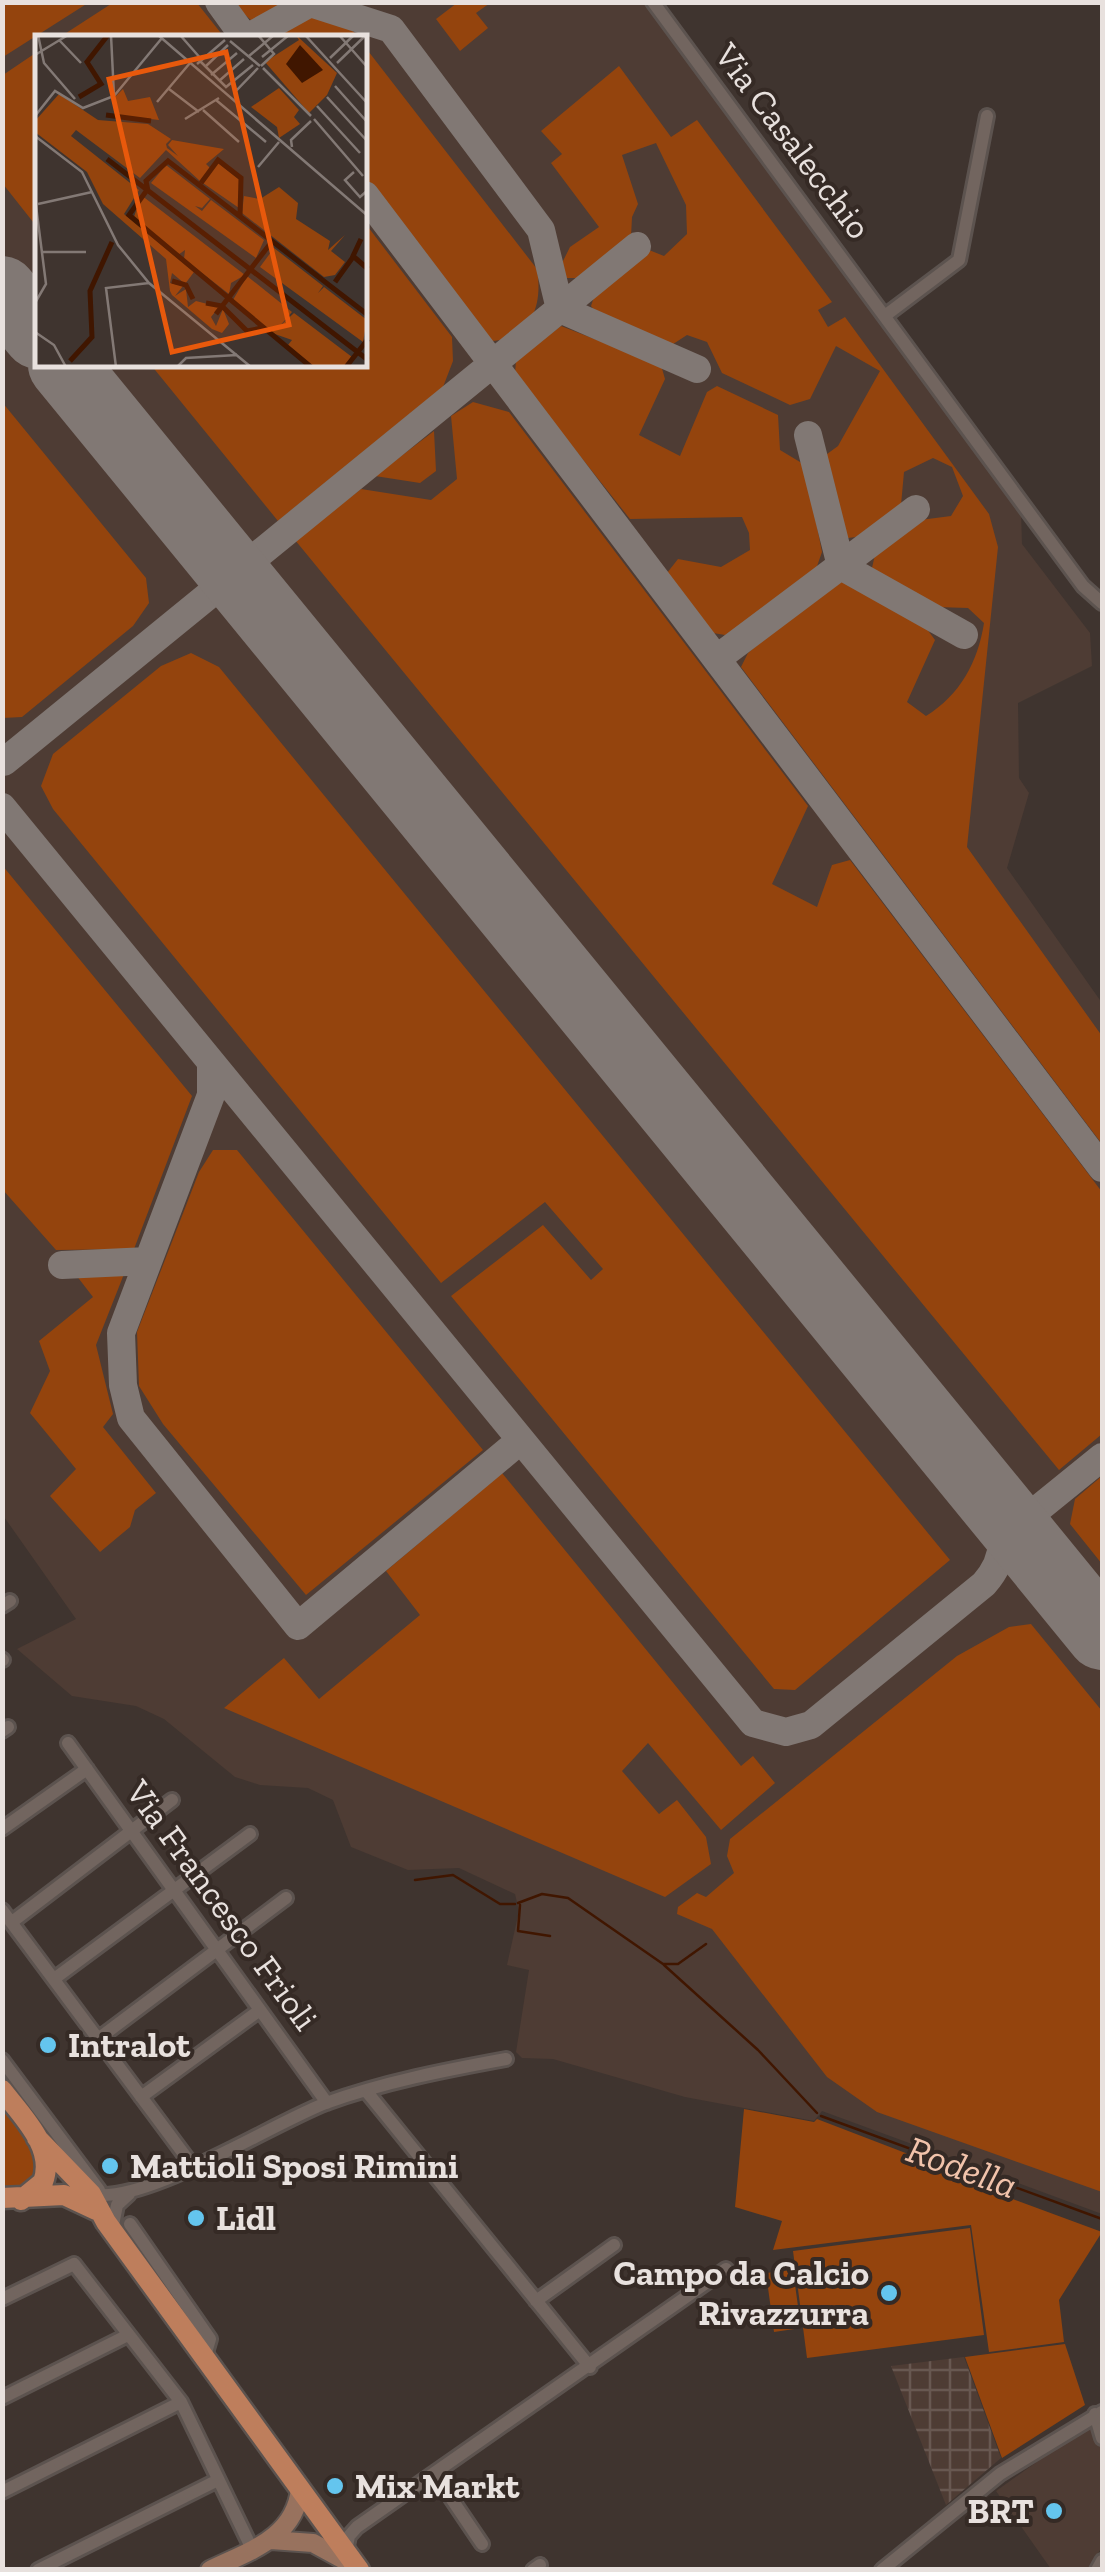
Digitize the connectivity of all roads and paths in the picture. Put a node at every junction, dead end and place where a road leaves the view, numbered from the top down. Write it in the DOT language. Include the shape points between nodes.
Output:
graph roads {
  1 [pos="652,2"];
  2 [pos="986,116"];
  3 [pos="886,315"];
  4 [pos="1102,603"];
  5 [pos="68,1744"];
  6 [pos="86,1769"];
  7 [pos="172,1800"];
  8 [pos="2,1829"];
  9 [pos="132,1831"];
  10 [pos="250,1834"];
  11 [pos="174,1890"];
  12 [pos="286,1898"];
  13 [pos="7,1916"];
  14 [pos="217,1950"];
  15 [pos="54,1980"];
  16 [pos="260,2010"];
  17 [pos="98,2038"];
  18 [pos="506,2059"];
  19 [pos="2,2060"];
  20 [pos="2,2090"];
  21 [pos="368,2092"];
  22 [pos="141,2096"];
  23 [pos="327,2103"];
  24 [pos="38,2138"];
  25 [pos="192,2165"];
  26 [pos="128,2194"];
  27 [pos="97,2197"];
  28 [pos="8,2199"];
  29 [pos="121,2227"];
  30 [pos="614,2245"];
  31 [pos="726,2270"];
  32 [pos="2,2299"];
  33 [pos="536,2300"];
  34 [pos="128,2334"];
  35 [pos="590,2367"];
  36 [pos="2,2398"];
  37 [pos="181,2402"];
  38 [pos="1098,2413"];
  39 [pos="1102,2438"];
  40 [pos="434,2473"];
  41 [pos="218,2480"];
  42 [pos="300,2489"];
  43 [pos="2,2492"];
  44 [pos="321,2518"];
  45 [pos="358,2527"];
  46 [pos="271,2540"];
  47 [pos="482,2544"];
  48 [pos="245,2558"];
  49 [pos="1102,2560"];
  50 [pos="354,2563"];
  51 [pos="38,2570"];
  52 [pos="210,2570"];
  53 [pos="882,2570"];
  54 [pos="1097,2570"];
  1 -- 3 [label="street, Via Casalecchio"];
  2 -- 3 [label="street" via="959,260"];
  3 -- 4 [label="street, Via Casalecchio"];
  5 -- 6 [label="street, Via Francesco Frioli"];
  6 -- 8 [label="street"];
  6 -- 9 [label="street, Via Francesco Frioli"];
  7 -- 9 [label="street"];
  9 -- 11 [label="street, Via Francesco Frioli"];
  9 -- 13 [label="street"];
  10 -- 11 [label="street"];
  11 -- 14 [label="street, Via Francesco Frioli"];
  11 -- 15 [label="street"];
  12 -- 14 [label="street"];
  13 -- 15 [label="street"];
  14 -- 16 [label="street, Via Francesco Frioli"];
  14 -- 17 [label="street"];
  15 -- 17 [label="street"];
  16 -- 22 [label="street"];
  16 -- 23 [label="street, Via Francesco Frioli"];
  17 -- 22 [label="street"];
  18 -- 21 [label="street"];
  19 -- 27 [label="street"];
  20 -- 24 [label="main road"];
  21 -- 23 [label="street"];
  21 -- 33 [label="street"];
  22 -- 25 [label="street"];
  23 -- 25 [label="street"];
  24 -- 27 [label="main road"];
  24 -- 28 [label="main road" via="46,2176 39,2188"];
  25 -- 26 [label="street"];
  26 -- 27 [label="street"];
  26 -- 29 [label="street" via="117,2206"];
  27 -- 28 [label="main road"];
  27 -- 29 [label="main road"];
  29 -- 42 [label="main road"];
  30 -- 33 [label="street"];
  31 -- 35 [label="street"];
  32 -- 34 [label="street" via="74,2264"];
  33 -- 35 [label="street"];
  34 -- 36 [label="street"];
  34 -- 37 [label="street"];
  35 -- 40 [label="street"];
  37 -- 41 [label="street"];
  37 -- 43 [label="street"];
  38 -- 39 [label="street"];
  38 -- 53 [label="street" via="1000,2474"];
  40 -- 45 [label="street"];
  40 -- 47 [label="street"];
  41 -- 48 [label="street"];
  41 -- 51 [label="street"];
  42 -- 44 [label="main road"];
  42 -- 46 [label="street" via="292,2520"];
  44 -- 45 [label="street"];
  44 -- 50 [label="main road"];
  45 -- 50 [label="street" via="349,2536"];
  46 -- 48 [label="street"];
  46 -- 50 [label="street" via="313,2543"];
  48 -- 52 [label="street"];
  49 -- 54 [label="street"];
}
